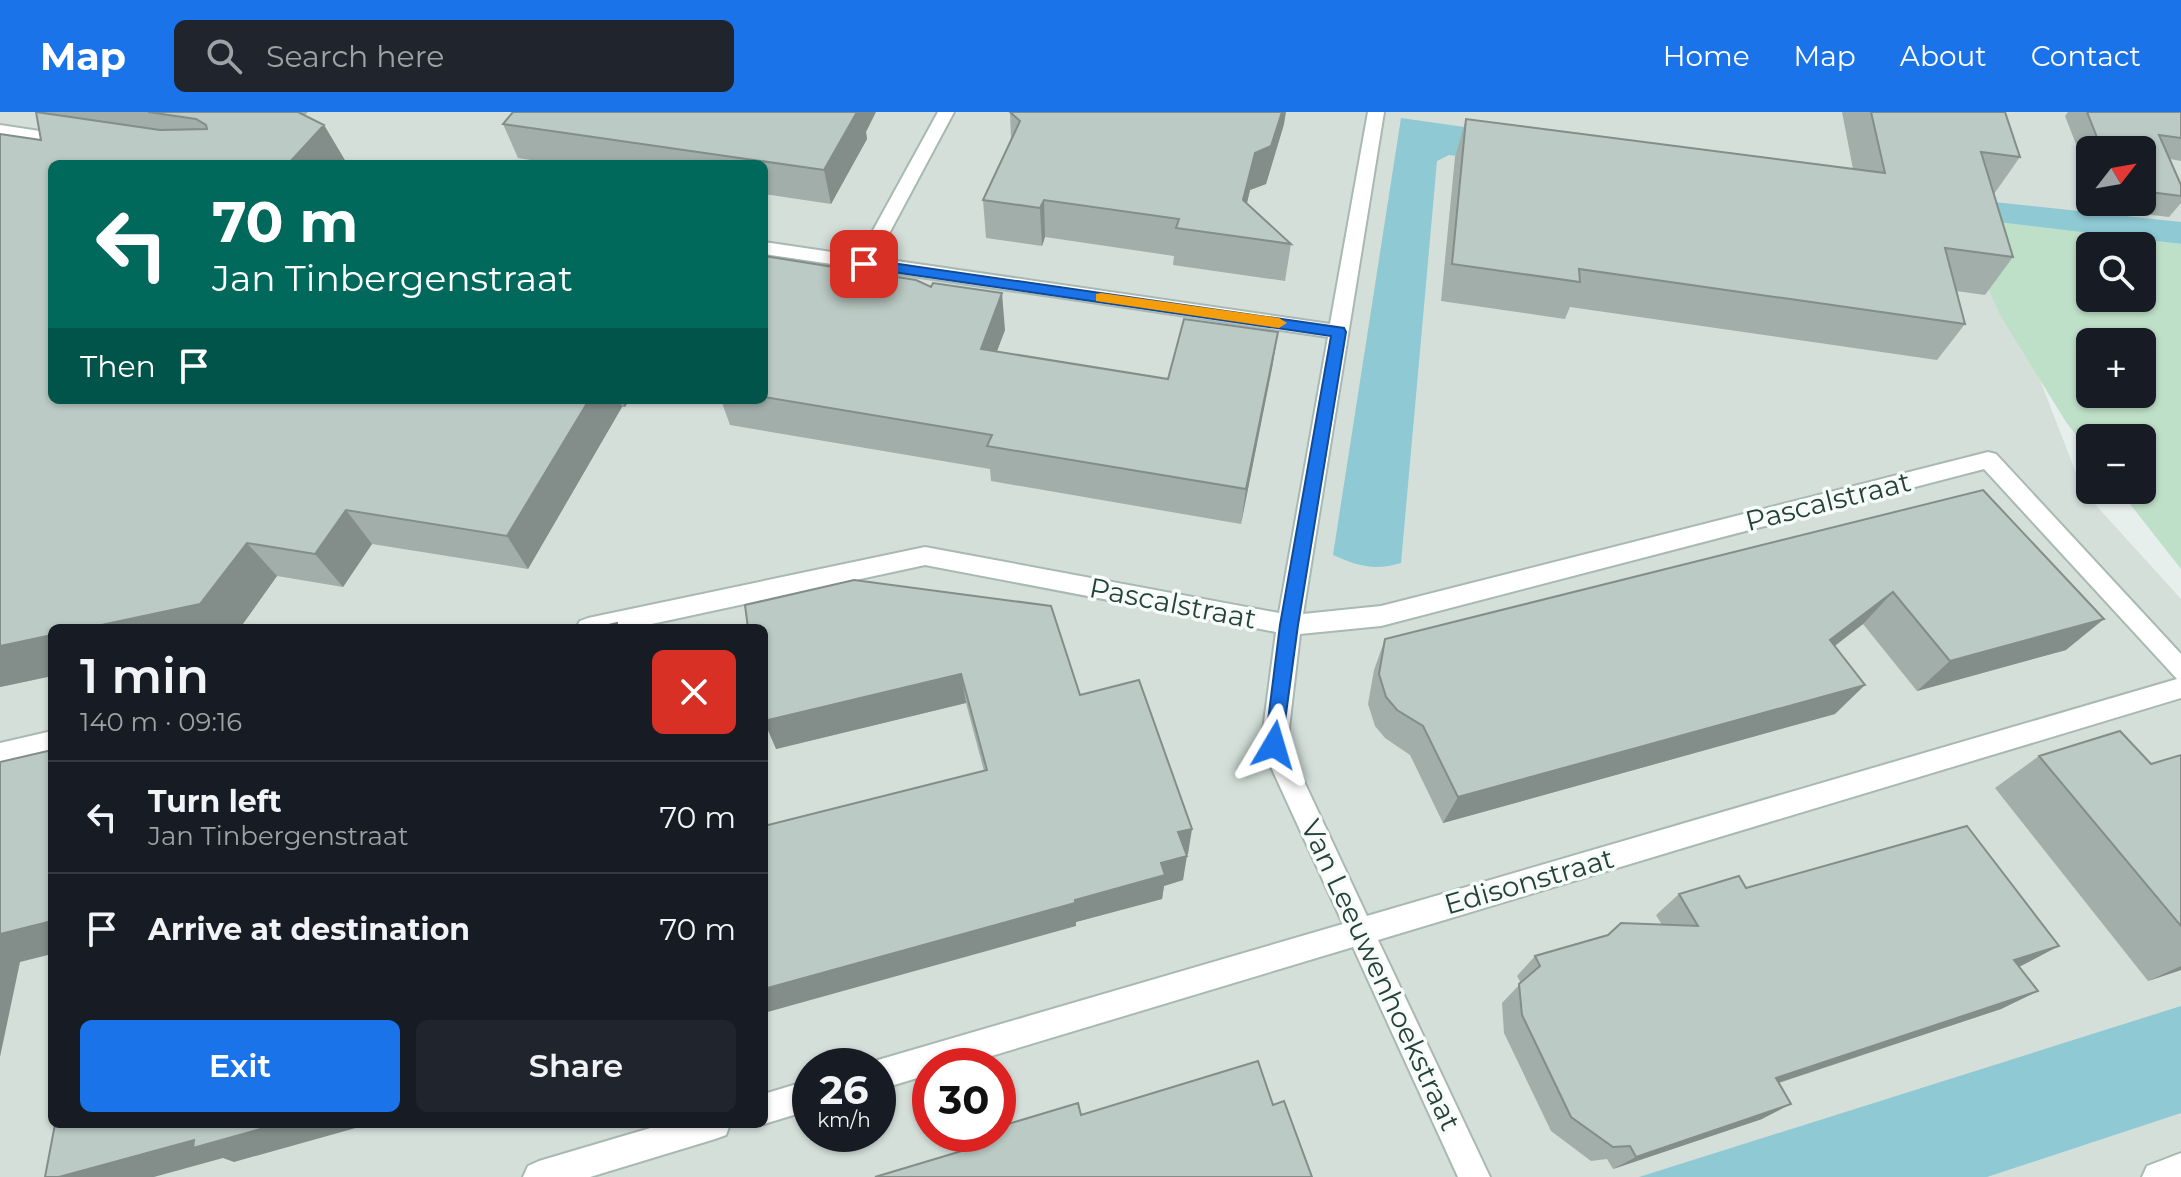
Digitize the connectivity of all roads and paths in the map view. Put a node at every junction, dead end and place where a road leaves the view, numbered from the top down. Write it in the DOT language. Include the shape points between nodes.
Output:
graph roads {
  1 [pos="946,112"];
  2 [pos="1376,112"];
  3 [pos="0,130"];
  4 [pos="94,145"];
  5 [pos="768,249"];
  6 [pos="864,264"];
  7 [pos="1339,332"];
  8 [pos="607,624"];
  9 [pos="1289,625"];
  10 [pos="2181,670"];
  11 [pos="2181,688"];
  12 [pos="48,743"];
  13 [pos="0,754"];
  14 [pos="1360,931"];
  15 [pos="896,1070"];
  16 [pos="792,1100"];
  17 [pos="768,1108"];
  18 [pos="702,1128"];
  19 [pos="2181,1169"];
  20 [pos="539,1177"];
  21 [pos="1474,1177"];
  22 [pos="2158,1177"];
  1 -- 6 [label="street"];
  2 -- 7 [label="street, Van Leeuwenhoekstraat"];
  3 -- 4 [label="street"];
  5 -- 6 [label="street"];
  6 -- 7 [label="street"];
  7 -- 9 [label="street, Van Leeuwenhoekstraat"];
  8 -- 9 [label="street, Pascalstraat" via="925,556"];
  9 -- 10 [label="street, Pascalstraat" via="1381,616 1988,460"];
  9 -- 14 [label="street, Van Leeuwenhoekstraat" via="1274,745"];
  11 -- 14 [label="street, Edisonstraat"];
  12 -- 13 [label="street"];
  14 -- 15 [label="street, Edisonstraat"];
  14 -- 21 [label="street, Van Leeuwenhoekstraat"];
  16 -- 17 [label="street"];
  18 -- 20 [label="street"];
  19 -- 22 [label="street"];
}
